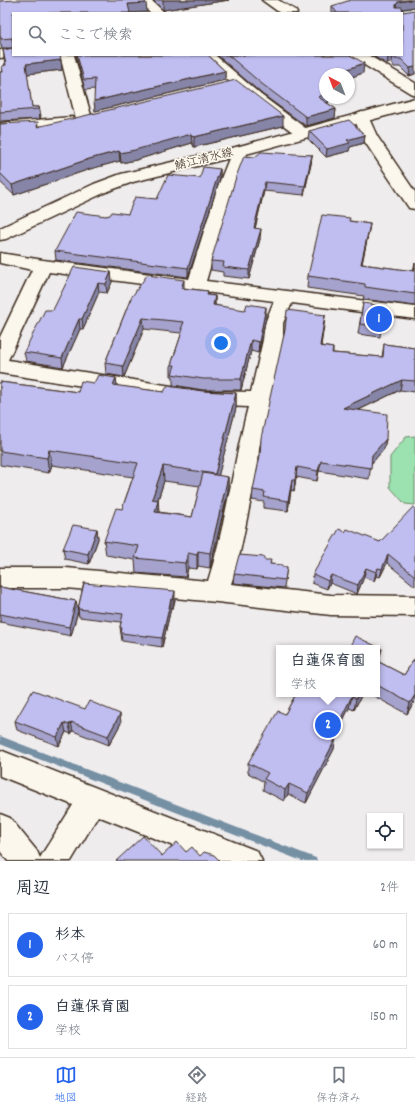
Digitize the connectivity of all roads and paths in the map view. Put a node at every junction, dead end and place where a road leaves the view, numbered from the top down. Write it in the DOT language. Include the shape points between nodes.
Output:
graph roads {
  1 [pos="143,0"];
  2 [pos="269,0"];
  3 [pos="157,12"];
  4 [pos="288,12"];
  5 [pos="12,53"];
  6 [pos="0,54"];
  7 [pos="67,56"];
  8 [pos="207,56"];
  9 [pos="360,56"];
  10 [pos="240,83"];
  11 [pos="226,86"];
  12 [pos="415,90"];
  13 [pos="415,103"];
  14 [pos="99,116"];
  15 [pos="362,117"];
  16 [pos="84,119"];
  17 [pos="0,128"];
  18 [pos="303,133"];
  19 [pos="240,151"];
  20 [pos="415,204"];
  21 [pos="0,235"];
  22 [pos="0,258"];
  23 [pos="43,266"];
  24 [pos="196,285"];
  25 [pos="285,297"];
  26 [pos="415,313"];
  27 [pos="0,358"];
  28 [pos="0,366"];
  29 [pos="260,400"];
  30 [pos="0,578"];
  31 [pos="217,592"];
  32 [pos="415,606"];
  33 [pos="0,763"];
  34 [pos="93,799"];
  35 [pos="0,828"];
  36 [pos="27,861"];
  37 [pos="54,861"];
  38 [pos="247,861"];
  1 -- 3 [label="street"];
  2 -- 4 [label="main road"];
  5 -- 6 [label="main road"];
  7 -- 16 [label="street"];
  8 -- 10 [label="street"];
  9 -- 12 [label="main road"];
  10 -- 11 [label="street"];
  10 -- 18 [label="street"];
  13 -- 15 [label="main road, 鯖江清水線"];
  14 -- 16 [label="street"];
  15 -- 18 [label="main road, 鯖江清水線"];
  15 -- 20 [label="street" via="369,136"];
  16 -- 17 [label="street" via="66,124"];
  18 -- 19 [label="main road, 鯖江清水線"];
  19 -- 21 [label="main road, 鯖江清水線" via="127,178"];
  19 -- 24 [label="street" via="226,186"];
  22 -- 23 [label="street"];
  23 -- 24 [label="street"];
  23 -- 27 [label="street"];
  24 -- 25 [label="street"];
  25 -- 26 [label="street"];
  25 -- 29 [label="street" via="274,323 273,340"];
  28 -- 29 [label="street" via="203,398"];
  29 -- 31 [label="street" via="248,448 248,465"];
  30 -- 31 [label="street" via="66,578"];
  31 -- 32 [label="street" via="331,606"];
  33 -- 34 [label="street"];
  34 -- 37 [label="street"];
  34 -- 38 [label="street"];
  35 -- 36 [label="street"];
}
